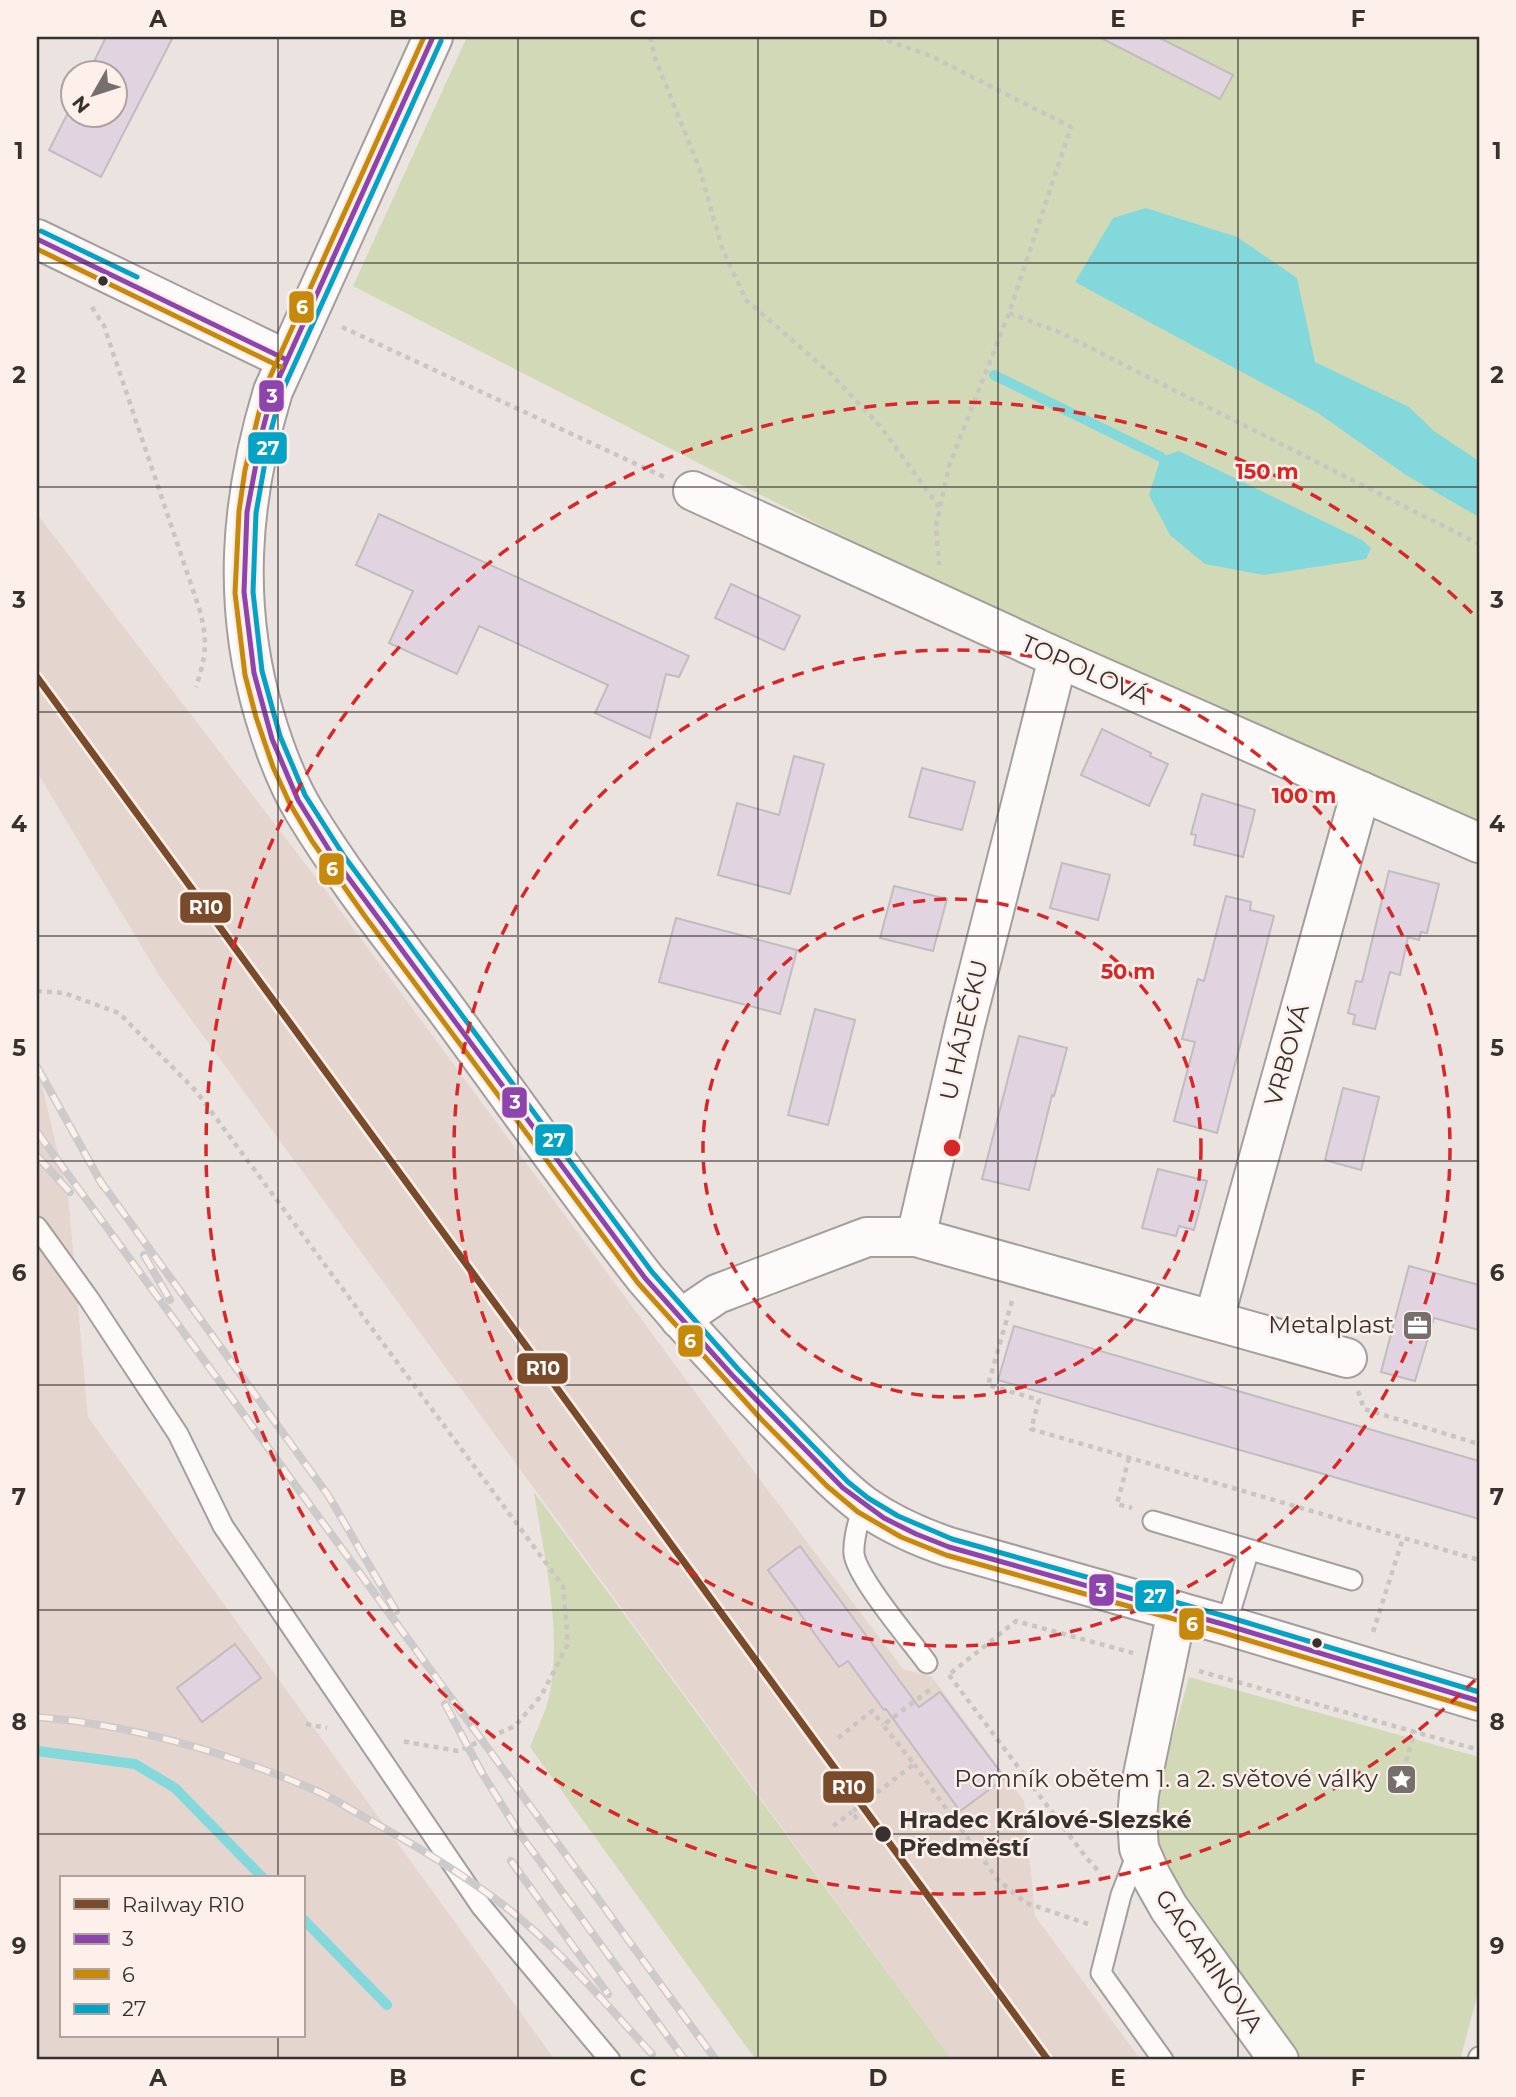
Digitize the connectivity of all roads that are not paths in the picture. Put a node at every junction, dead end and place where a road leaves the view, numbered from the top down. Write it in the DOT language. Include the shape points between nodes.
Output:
graph roads {
  1 [pos="433,37"];
  2 [pos="37,239"];
  3 [pos="285,359"];
  4 [pos="693,491"];
  5 [pos="1058,658"];
  6 [pos="1361,791"];
  7 [pos="1479,843"];
  8 [pos="37,1227"];
  9 [pos="916,1237"];
  10 [pos="680,1319"];
  11 [pos="1214,1319"];
  12 [pos="1347,1358"];
  13 [pos="877,1514"];
  14 [pos="1153,1521"];
  15 [pos="1250,1550"];
  16 [pos="1352,1580"];
  17 [pos="1177,1611"];
  18 [pos="1226,1625"];
  19 [pos="927,1663"];
  20 [pos="1479,1701"];
  21 [pos="1139,1848"];
  22 [pos="610,2060"];
  23 [pos="1163,2060"];
  24 [pos="1279,2060"];
  1 -- 3 [label="street"];
  2 -- 3 [label="street"];
  3 -- 10 [label="street" via="253,466 242,578 249,656 276,753 304,811 355,886 613,1237"];
  4 -- 5 [label="street, TOPOLOVÁ"];
  5 -- 6 [label="street, TOPOLOVÁ"];
  5 -- 9 [label="street, U HÁJEČKU"];
  6 -- 7 [label="street, TOPOLOVÁ"];
  6 -- 11 [label="street, VRBOVÁ"];
  8 -- 22 [label="lane" via="178,1434 223,1526 481,1906"];
  9 -- 10 [label="street" via="867,1237 717,1294"];
  9 -- 11 [label="street"];
  10 -- 13 [label="street" via="824,1471"];
  11 -- 12 [label="street"];
  13 -- 17 [label="street" via="949,1547"];
  13 -- 19 [label="lane" via="856,1534 854,1556 863,1576"];
  14 -- 15 [label="lane"];
  15 -- 16 [label="lane"];
  15 -- 18 [label="lane"];
  17 -- 18 [label="street"];
  17 -- 21 [label="street, GAGARINOVA" via="1139,1794"];
  18 -- 20 [label="street"];
  21 -- 23 [label="lane" via="1121,1895 1101,1973"];
  21 -- 24 [label="street, GAGARINOVA" via="1169,1908"];
}
